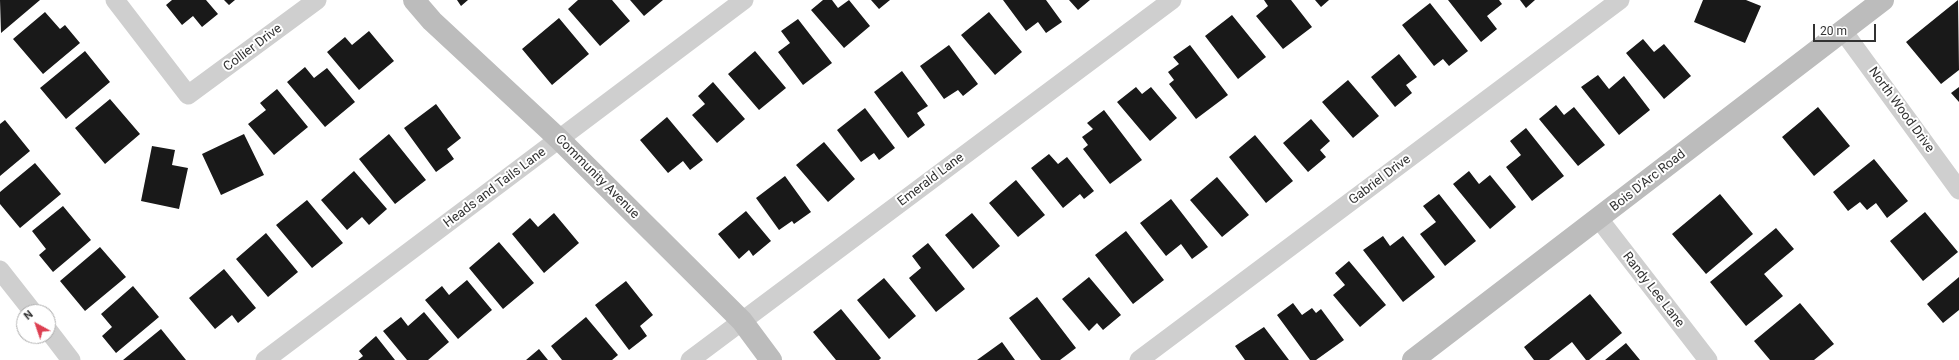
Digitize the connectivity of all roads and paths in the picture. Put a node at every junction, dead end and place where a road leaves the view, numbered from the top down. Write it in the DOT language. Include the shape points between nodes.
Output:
graph roads {
  1 [pos="115,0"];
  2 [pos="317,0"];
  3 [pos="414,0"];
  4 [pos="744,0"];
  5 [pos="1172,0"];
  6 [pos="1620,0"];
  7 [pos="1883,0"];
  8 [pos="1843,31"];
  9 [pos="560,140"];
  10 [pos="1959,190"];
  11 [pos="1599,219"];
  12 [pos="0,270"];
  13 [pos="27,304"];
  14 [pos="742,321"];
  15 [pos="56,340"];
  16 [pos="71,360"];
  17 [pos="265,360"];
  18 [pos="690,360"];
  19 [pos="772,360"];
  20 [pos="1139,360"];
  21 [pos="1413,360"];
  22 [pos="1708,360"];
  1 -- 2 [label="street, Collier Drive" via="188,95"];
  3 -- 9 [label="street, Community Avenue" via="432,21"];
  4 -- 9 [label="street, Heads and Tails Lane"];
  5 -- 14 [label="street, Emerald Lane"];
  6 -- 20 [label="street, Gabriel Drive"];
  7 -- 8 [label="street, Bois D'Arc Road"];
  8 -- 10 [label="street, North Wood Drive"];
  8 -- 11 [label="street, Bois D'Arc Road"];
  9 -- 14 [label="street, Community Avenue"];
  9 -- 17 [label="street, Heads and Tails Lane"];
  11 -- 21 [label="street, Bois D'Arc Road"];
  11 -- 22 [label="street, Randy Lee Lane"];
  12 -- 13 [label="street"];
  14 -- 18 [label="street, Emerald Lane"];
  14 -- 19 [label="street, Community Avenue"];
  15 -- 16 [label="street"];
}
